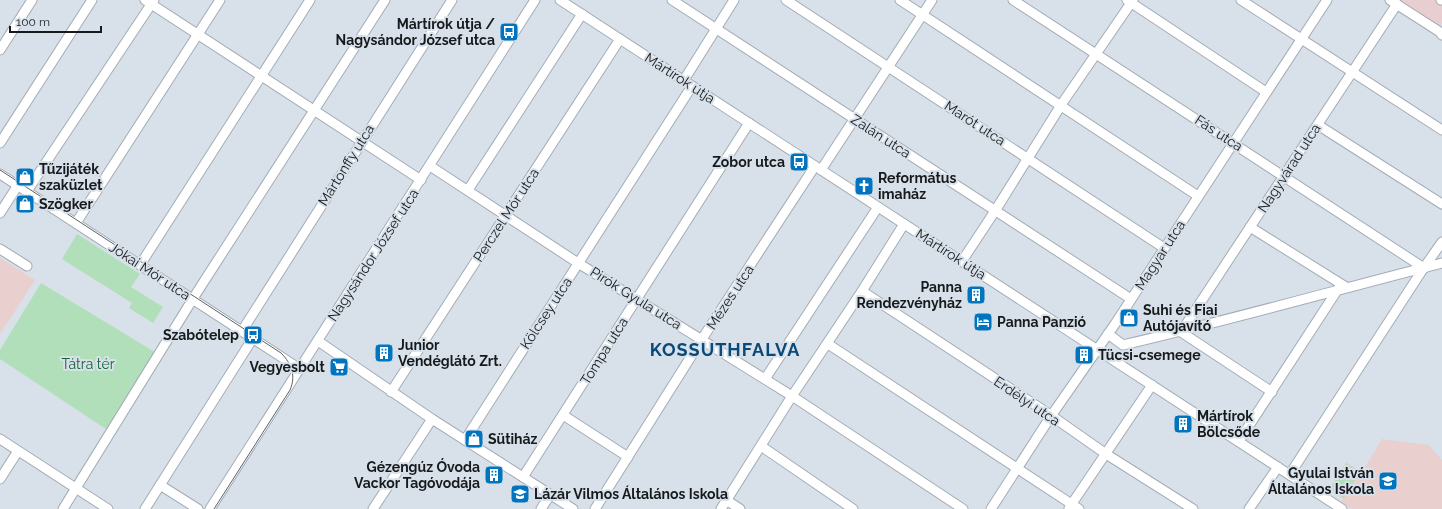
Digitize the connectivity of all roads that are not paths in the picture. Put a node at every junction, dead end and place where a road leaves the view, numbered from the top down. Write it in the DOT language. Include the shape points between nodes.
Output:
graph roads {
  1 [pos="32,0"];
  2 [pos="92,0"];
  3 [pos="220,0"];
  4 [pos="310,0"];
  5 [pos="385,0"];
  6 [pos="452,0"];
  7 [pos="535,0"];
  8 [pos="560,0"];
  9 [pos="672,0"];
  10 [pos="734,0"];
  11 [pos="786,0"];
  12 [pos="900,0"];
  13 [pos="932,0"];
  14 [pos="1013,0"];
  15 [pos="1241,0"];
  16 [pos="1327,0"];
  17 [pos="150,1"];
  18 [pos="1130,1"];
  19 [pos="1394,2"];
  20 [pos="582,14"];
  21 [pos="923,15"];
  22 [pos="716,28"];
  23 [pos="1441,32"];
  24 [pos="198,35"];
  25 [pos="620,39"];
  26 [pos="1301,39"];
  27 [pos="0,50"];
  28 [pos="1095,54"];
  29 [pos="889,66"];
  30 [pos="1352,73"];
  31 [pos="261,75"];
  32 [pos="684,80"];
  33 [pos="692,86"];
  34 [pos="1266,92"];
  35 [pos="1061,105"];
  36 [pos="314,110"];
  37 [pos="855,119"];
  38 [pos="749,123"];
  39 [pos="1318,124"];
  40 [pos="1442,130"];
  41 [pos="362,141"];
  42 [pos="1233,143"];
  43 [pos="0,144"];
  44 [pos="1028,158"];
  45 [pos="430,166"];
  46 [pos="818,168"];
  47 [pos="0,174"];
  48 [pos="1284,176"];
  49 [pos="421,180"];
  50 [pos="18,185"];
  51 [pos="468,190"];
  52 [pos="27,191"];
  53 [pos="1198,196"];
  54 [pos="1442,204"];
  55 [pos="878,207"];
  56 [pos="995,211"];
  57 [pos="0,213"];
  58 [pos="506,215"];
  59 [pos="76,223"];
  60 [pos="904,224"];
  61 [pos="1250,227"];
  62 [pos="1442,242"];
  63 [pos="1164,248"];
  64 [pos="0,249"];
  65 [pos="962,261"];
  66 [pos="578,263"];
  67 [pos="1442,263"];
  68 [pos="140,265"];
  69 [pos="27,266"];
  70 [pos="1424,268"];
  71 [pos="1342,288"];
  72 [pos="862,292"];
  73 [pos="193,299"];
  74 [pos="637,299"];
  75 [pos="1131,299"];
  76 [pos="1196,308"];
  77 [pos="1203,325"];
  78 [pos="242,331"];
  79 [pos="1181,332"];
  80 [pos="1108,334"];
  81 [pos="253,338"];
  82 [pos="702,339"];
  83 [pos="318,341"];
  84 [pos="828,344"];
  85 [pos="1097,350"];
  86 [pos="300,369"];
  87 [pos="765,379"];
  88 [pos="1152,386"];
  89 [pos="391,392"];
  90 [pos="1272,392"];
  91 [pos="792,396"];
  92 [pos="563,415"];
  93 [pos="1051,416"];
  94 [pos="432,419"];
  95 [pos="0,439"];
  96 [pos="465,440"];
  97 [pos="1239,441"];
  98 [pos="761,446"];
  99 [pos="18,451"];
  100 [pos="1106,454"];
  101 [pos="628,457"];
  102 [pos="1278,467"];
  103 [pos="1017,469"];
  104 [pos="1290,474"];
  105 [pos="523,477"];
  106 [pos="0,479"];
  107 [pos="160,485"];
  108 [pos="76,488"];
  109 [pos="550,495"];
  110 [pos="726,500"];
  111 [pos="1073,507"];
  112 [pos="63,509"];
  113 [pos="108,509"];
  114 [pos="145,509"];
  115 [pos="198,509"];
  116 [pos="210,509"];
  117 [pos="373,509"];
  118 [pos="541,509"];
  119 [pos="572,509"];
  120 [pos="595,509"];
  121 [pos="721,509"];
  122 [pos="740,509"];
  123 [pos="853,509"];
  124 [pos="963,509"];
  125 [pos="991,509"];
  126 [pos="1193,509"];
  127 [pos="1249,509"];
  128 [pos="1342,509"];
  1 -- 27 [label="street"];
  2 -- 43 [label="street"];
  3 -- 24 [label="street"];
  4 -- 31 [label="street"];
  5 -- 36 [label="street"];
  6 -- 41 [label="street, Mártonffy utca"];
  7 -- 45 [label="street, Nagysándor József utca"];
  8 -- 20 [label="street, Mártírok útja"];
  9 -- 22 [label="street, Zalán utca"];
  10 -- 22 [label="street"];
  11 -- 29 [label="street, Marót utca"];
  12 -- 21 [label="street"];
  13 -- 21 [label="street"];
  14 -- 28 [label="street, Fás utca"];
  15 -- 26 [label="street"];
  16 -- 26 [label="street, Magyar utca"];
  17 -- 24 [label="street"];
  17 -- 52 [label="street"];
  18 -- 28 [label="street"];
  18 -- 34 [label="street"];
  19 -- 23 [label="street"];
  19 -- 30 [label="street, Nagyvárad utca"];
  20 -- 25 [label="street, Mártírok útja"];
  20 -- 51 [label="street"];
  21 -- 29 [label="street"];
  21 -- 35 [label="street"];
  22 -- 32 [label="street"];
  22 -- 37 [label="street, Zalán utca"];
  24 -- 31 [label="street"];
  24 -- 59 [label="street"];
  25 -- 32 [label="street, Mártírok útja"];
  25 -- 58 [label="street, Perczel Mór utca"];
  26 -- 30 [label="street"];
  26 -- 34 [label="street, Magyar utca"];
  28 -- 35 [label="street"];
  28 -- 42 [label="street, Fás utca"];
  29 -- 37 [label="street"];
  29 -- 44 [label="street, Marót utca"];
  30 -- 39 [label="street, Nagyvárad utca"];
  30 -- 40 [label="street"];
  31 -- 36 [label="street"];
  31 -- 68 [label="street"];
  32 -- 33 [label="street, Mártírok útja"];
  33 -- 38 [label="street, Mártírok útja"];
  33 -- 66 [label="street, Kölcsey utca"];
  34 -- 42 [label="street, Magyar utca"];
  35 -- 44 [label="street"];
  35 -- 53 [label="street"];
  36 -- 41 [label="street"];
  36 -- 73 [label="street"];
  37 -- 46 [label="street"];
  37 -- 56 [label="street, Zalán utca"];
  38 -- 46 [label="street, Mártírok útja"];
  38 -- 74 [label="street, Tompa utca"];
  39 -- 48 [label="street, Nagyvárad utca"];
  39 -- 54 [label="street"];
  41 -- 49 [label="street"];
  41 -- 78 [label="street, Mártonffy utca"];
  42 -- 48 [label="street, Fás utca"];
  42 -- 53 [label="street, Magyar utca"];
  44 -- 56 [label="street"];
  44 -- 63 [label="street, Marót utca"];
  45 -- 49 [label="street, Nagysándor József utca"];
  45 -- 51 [label="street, Pirók Gyula utca"];
  46 -- 55 [label="street, Mártírok útja"];
  46 -- 82 [label="street, Mézes utca"];
  47 -- 50 [label="street, Jókai Mór utca"];
  48 -- 61 [label="street, Nagyvárad utca"];
  48 -- 70 [label="street, Fás utca"];
  49 -- 83 [label="street, Nagysándor József utca"];
  50 -- 52 [label="street, Jókai Mór utca"];
  50 -- 57 [label="street"];
  51 -- 58 [label="street, Pirók Gyula utca"];
  52 -- 59 [label="street, Jókai Mór utca"];
  53 -- 63 [label="street, Magyar utca"];
  55 -- 60 [label="street, Mártírok útja"];
  55 -- 87 [label="street"];
  56 -- 65 [label="street"];
  56 -- 75 [label="street, Zalán utca"];
  58 -- 66 [label="street, Pirók Gyula utca"];
  58 -- 89 [label="street, Perczel Mór utca"];
  59 -- 68 [label="street, Jókai Mór utca"];
  60 -- 65 [label="street, Mártírok útja"];
  60 -- 72 [label="street"];
  61 -- 71 [label="street"];
  61 -- 76 [label="street, Nagyvárad utca"];
  62 -- 70 [label="street"];
  63 -- 75 [label="street, Magyar utca"];
  64 -- 69 [label="street"];
  65 -- 85 [label="street, Mártírok útja"];
  66 -- 74 [label="street, Pirók Gyula utca"];
  66 -- 96 [label="street, Kölcsey utca"];
  67 -- 70 [label="street"];
  68 -- 73 [label="street, Jókai Mór utca"];
  70 -- 71 [label="street"];
  70 -- 104 [label="street"];
  71 -- 77 [label="street"];
  71 -- 90 [label="street"];
  72 -- 84 [label="street"];
  72 -- 93 [label="street, Erdélyi utca"];
  73 -- 78 [label="street, Jókai Mór utca"];
  73 -- 108 [label="street"];
  74 -- 82 [label="street, Pirók Gyula utca"];
  74 -- 92 [label="street, Tompa utca"];
  75 -- 80 [label="street, Magyar utca"];
  76 -- 77 [label="street" via="1197,322"];
  76 -- 79 [label="street, Nagyvárad utca"];
  77 -- 79 [label="street"];
  78 -- 81 [label="street, Jókai Mór utca"];
  79 -- 80 [label="street" via="1123,345"];
  79 -- 90 [label="street"];
  80 -- 85 [label="street, Magyar utca"];
  81 -- 86 [label="street, Jókai Mór utca"];
  81 -- 107 [label="street"];
  82 -- 87 [label="street, Pirók Gyula utca"];
  82 -- 101 [label="street, Mézes utca"];
  83 -- 86 [label="street, Nagysándor József utca"];
  83 -- 89 [label="street"];
  84 -- 91 [label="street"];
  84 -- 103 [label="street"];
  85 -- 88 [label="street, Mártírok útja"];
  85 -- 93 [label="street, Magyar utca"];
  86 -- 116 [label="street, Nagysándor József utca"];
  87 -- 91 [label="street, Pirók Gyula utca"];
  88 -- 97 [label="street, Mártírok útja"];
  88 -- 100 [label="street"];
  89 -- 94 [label="street"];
  90 -- 97 [label="street"];
  91 -- 98 [label="street"];
  91 -- 124 [label="street, Pirók Gyula utca"];
  92 -- 101 [label="street"];
  92 -- 105 [label="street, Tompa utca"];
  93 -- 100 [label="street, Erdélyi utca"];
  93 -- 103 [label="street, Magyar utca"];
  94 -- 96 [label="street"];
  94 -- 117 [label="street"];
  95 -- 99 [label="street"];
  96 -- 105 [label="street"];
  97 -- 102 [label="street, Mártírok útja"];
  98 -- 110 [label="street"];
  98 -- 123 [label="street"];
  99 -- 106 [label="street"];
  99 -- 108 [label="street"];
  100 -- 111 [label="street"];
  100 -- 126 [label="street, Erdélyi utca"];
  101 -- 120 [label="street, Mézes utca"];
  102 -- 104 [label="street, Mártírok útja"];
  102 -- 127 [label="street"];
  103 -- 111 [label="street"];
  103 -- 125 [label="street, Magyar utca"];
  104 -- 128 [label="street, Mártírok útja"];
  105 -- 109 [label="street"];
  107 -- 114 [label="street"];
  107 -- 115 [label="street"];
  108 -- 112 [label="street"];
  108 -- 113 [label="street"];
  109 -- 118 [label="street"];
  109 -- 119 [label="street"];
  110 -- 121 [label="street"];
  110 -- 122 [label="street"];
}
